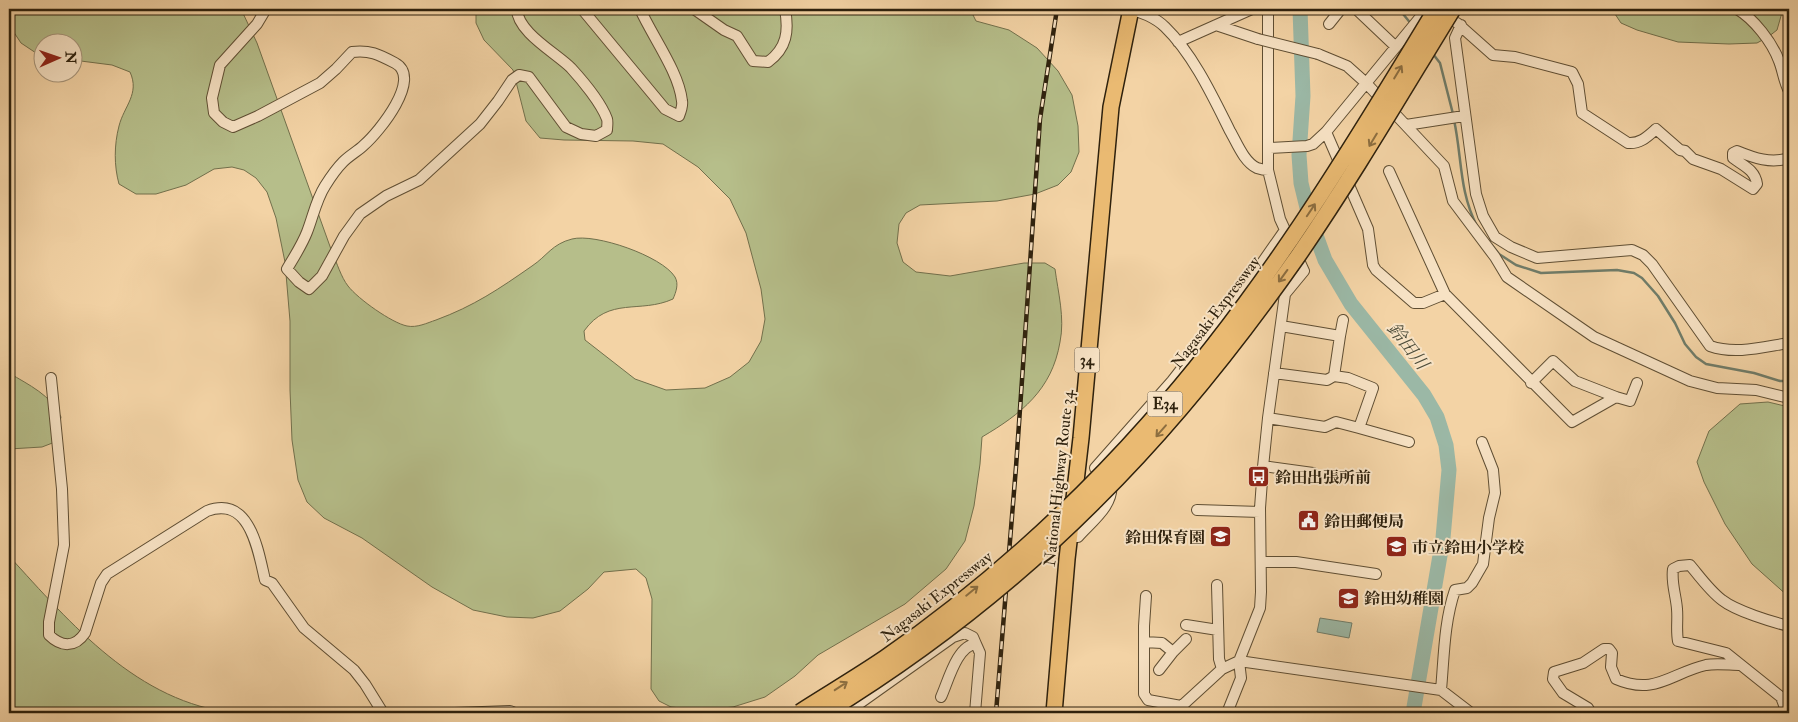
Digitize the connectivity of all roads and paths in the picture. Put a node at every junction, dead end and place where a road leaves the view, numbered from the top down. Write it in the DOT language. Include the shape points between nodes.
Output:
graph roads {
  1 [pos="266,9"];
  2 [pos="517,9"];
  3 [pos="582,9"];
  4 [pos="640,9"];
  5 [pos="694,9"];
  6 [pos="785,9"];
  7 [pos="1130,9"];
  8 [pos="1252,9"];
  9 [pos="1268,9"];
  10 [pos="1341,9"];
  11 [pos="1356,9"];
  12 [pos="1429,9"];
  13 [pos="1436,9"];
  14 [pos="1453,9"];
  15 [pos="1737,9"];
  16 [pos="1334,22"];
  17 [pos="1216,25"];
  18 [pos="1461,26"];
  19 [pos="1178,42"];
  20 [pos="1396,46"];
  21 [pos="1366,83"];
  22 [pos="1789,91"];
  23 [pos="1462,116"];
  24 [pos="1406,125"];
  25 [pos="1326,132"];
  26 [pos="1272,148"];
  27 [pos="1789,158"];
  28 [pos="1268,170"];
  29 [pos="1389,171"];
  30 [pos="1285,230"];
  31 [pos="1445,294"];
  32 [pos="1343,320"];
  33 [pos="1281,326"];
  34 [pos="1340,336"];
  35 [pos="1789,344"];
  36 [pos="1274,373"];
  37 [pos="1334,376"];
  38 [pos="51,378"];
  39 [pos="1531,383"];
  40 [pos="1638,383"];
  41 [pos="1616,398"];
  42 [pos="1789,398"];
  43 [pos="1268,418"];
  44 [pos="1359,428"];
  45 [pos="1409,442"];
  46 [pos="1482,442"];
  47 [pos="1077,465"];
  48 [pos="1263,466"];
  49 [pos="1095,468"];
  50 [pos="1313,473"];
  51 [pos="1197,510"];
  52 [pos="1260,512"];
  53 [pos="1070,537"];
  54 [pos="1261,562"];
  55 [pos="1376,574"];
  56 [pos="1217,586"];
  57 [pos="1146,596"];
  58 [pos="1186,624"];
  59 [pos="1789,626"];
  60 [pos="1218,630"];
  61 [pos="1186,639"];
  62 [pos="1144,642"];
  63 [pos="976,644"];
  64 [pos="1173,652"];
  65 [pos="1239,662"];
  66 [pos="1741,665"];
  67 [pos="1222,669"];
  68 [pos="1159,670"];
  69 [pos="1438,689"];
  70 [pos="941,697"];
  71 [pos="1177,710"];
  72 [pos="383,713"];
  73 [pos="455,713"];
  74 [pos="515,713"];
  75 [pos="799,713"];
  76 [pos="825,713"];
  77 [pos="846,713"];
  78 [pos="975,713"];
  79 [pos="1054,713"];
  80 [pos="1227,713"];
  81 [pos="1471,713"];
  82 [pos="1591,713"];
  83 [pos="1787,713"];
  1 -- 2 [label="street" via="257,24 220,65 212,98 214,113 233,127 320,83 352,52 367,51 386,58 400,66 405,78 403,92 393,110 366,144 342,162 324,186 307,232 287,269 309,288 322,276 360,214 386,196 419,180 480,124 512,80 519,76 529,77 566,128 596,136 607,130 608,120 599,104 571,68 527,31"];
  3 -- 4 [label="street" via="665,109 679,116 682,101 676,79"];
  5 -- 6 [label="street" via="737,36 753,61 768,62 778,55 784,42 788,25"];
  7 -- 19 [label="street" via="1164,26"];
  7 -- 47 [label="highway, National Highway Route 34 / 34" via="1111,106"];
  8 -- 17 [label="street"];
  9 -- 26 [label="street"];
  10 -- 16 [label="street"];
  11 -- 20 [label="street"];
  12 -- 18 [label="street"];
  12 -- 20 [label="street"];
  75 -- 13 [label="highway, Nagasaki Expressway / E34, one-way, bridge" via="886,657 1011,559 1086,490 1148,424 1208,353 1288,244 1338,170"];
  14 -- 76 [label="highway, Nagasaki Expressway / E34, one-way, bridge" via="1297,257 1219,362 1160,433 1028,564 947,630"];
  15 -- 22 [label="street" via="1768,41 1779,59"];
  17 -- 19 [label="street"];
  17 -- 21 [label="street, bridge" via="1318,54 1347,66"];
  18 -- 23 [label="street" via="1454,38"];
  18 -- 27 [label="street" via="1493,55 1572,72 1578,84 1582,113 1628,143 1643,140 1656,129 1693,160 1722,169 1753,189 1757,184 1756,177 1733,158 1733,153 1737,151 1757,160"];
  19 -- 28 [label="street" via="1245,156 1256,167"];
  20 -- 21 [label="street"];
  21 -- 24 [label="street"];
  21 -- 25 [label="street"];
  23 -- 24 [label="street"];
  23 -- 35 [label="street" via="1476,194 1495,237 1538,258 1632,250 1652,264 1710,346 1724,350"];
  24 -- 42 [label="street" via="1444,166 1453,201 1507,277 1514,282 1594,337 1690,381"];
  25 -- 26 [label="street" via="1307,146"];
  25 -- 31 [label="street" via="1368,229 1372,265 1414,303 1423,303"];
  26 -- 28 [label="street"];
  28 -- 30 [label="street"];
  29 -- 31 [label="street"];
  30 -- 33 [label="street" via="1304,271 1285,294"];
  30 -- 49 [label="street" via="1178,373"];
  31 -- 39 [label="street"];
  32 -- 34 [label="street"];
  33 -- 34 [label="street"];
  33 -- 36 [label="street"];
  34 -- 37 [label="street"];
  36 -- 37 [label="street" via="1328,380"];
  36 -- 43 [label="street"];
  37 -- 44 [label="street" via="1373,388"];
  38 -- 72 [label="street" via="64,545 49,635 57,642 72,644 80,640 107,574 207,511 227,508 248,523 265,580 272,583 304,628 354,670"];
  39 -- 41 [label="street" via="1553,361 1575,381"];
  39 -- 41 [label="street" via="1572,422"];
  40 -- 41 [label="street" via="1630,400"];
  43 -- 44 [label="street" via="1325,427 1336,422"];
  43 -- 48 [label="street"];
  44 -- 45 [label="street"];
  46 -- 69 [label="street" via="1493,470 1495,493 1483,564 1472,584 1455,590 1451,601"];
  47 -- 49 [label="street"];
  47 -- 53 [label="highway, National Highway Route 34 / 34"];
  48 -- 50 [label="street"];
  48 -- 52 [label="street"];
  49 -- 53 [label="street" via="1110,478 1111,497 1078,536"];
  51 -- 52 [label="street"];
  52 -- 54 [label="street"];
  53 -- 79 [label="highway, National Highway Route 34 / 34"];
  54 -- 55 [label="street" via="1296,562"];
  54 -- 65 [label="street" via="1260,608"];
  56 -- 60 [label="street"];
  57 -- 62 [label="street"];
  58 -- 60 [label="street"];
  59 -- 66 [label="street" via="1722,600 1690,565 1673,569 1678,641 1726,653"];
  60 -- 67 [label="street"];
  61 -- 64 [label="street"];
  62 -- 64 [label="street" via="1162,643"];
  62 -- 71 [label="street" via="1144,694 1148,700"];
  63 -- 70 [label="street" via="960,653"];
  63 -- 77 [label="street" via="965,633 953,637"];
  63 -- 78 [label="street" via="980,653"];
  64 -- 68 [label="street"];
  65 -- 67 [label="street"];
  65 -- 69 [label="street"];
  65 -- 80 [label="street" via="1241,678"];
  66 -- 82 [label="street" via="1706,665 1655,684 1635,686 1616,679 1611,667 1612,653 1604,649 1583,663 1553,675 1563,692"];
  66 -- 83 [label="street" via="1781,697"];
  67 -- 71 [label="street"];
  69 -- 81 [label="street"];
  73 -- 74 [label="street"];
}
